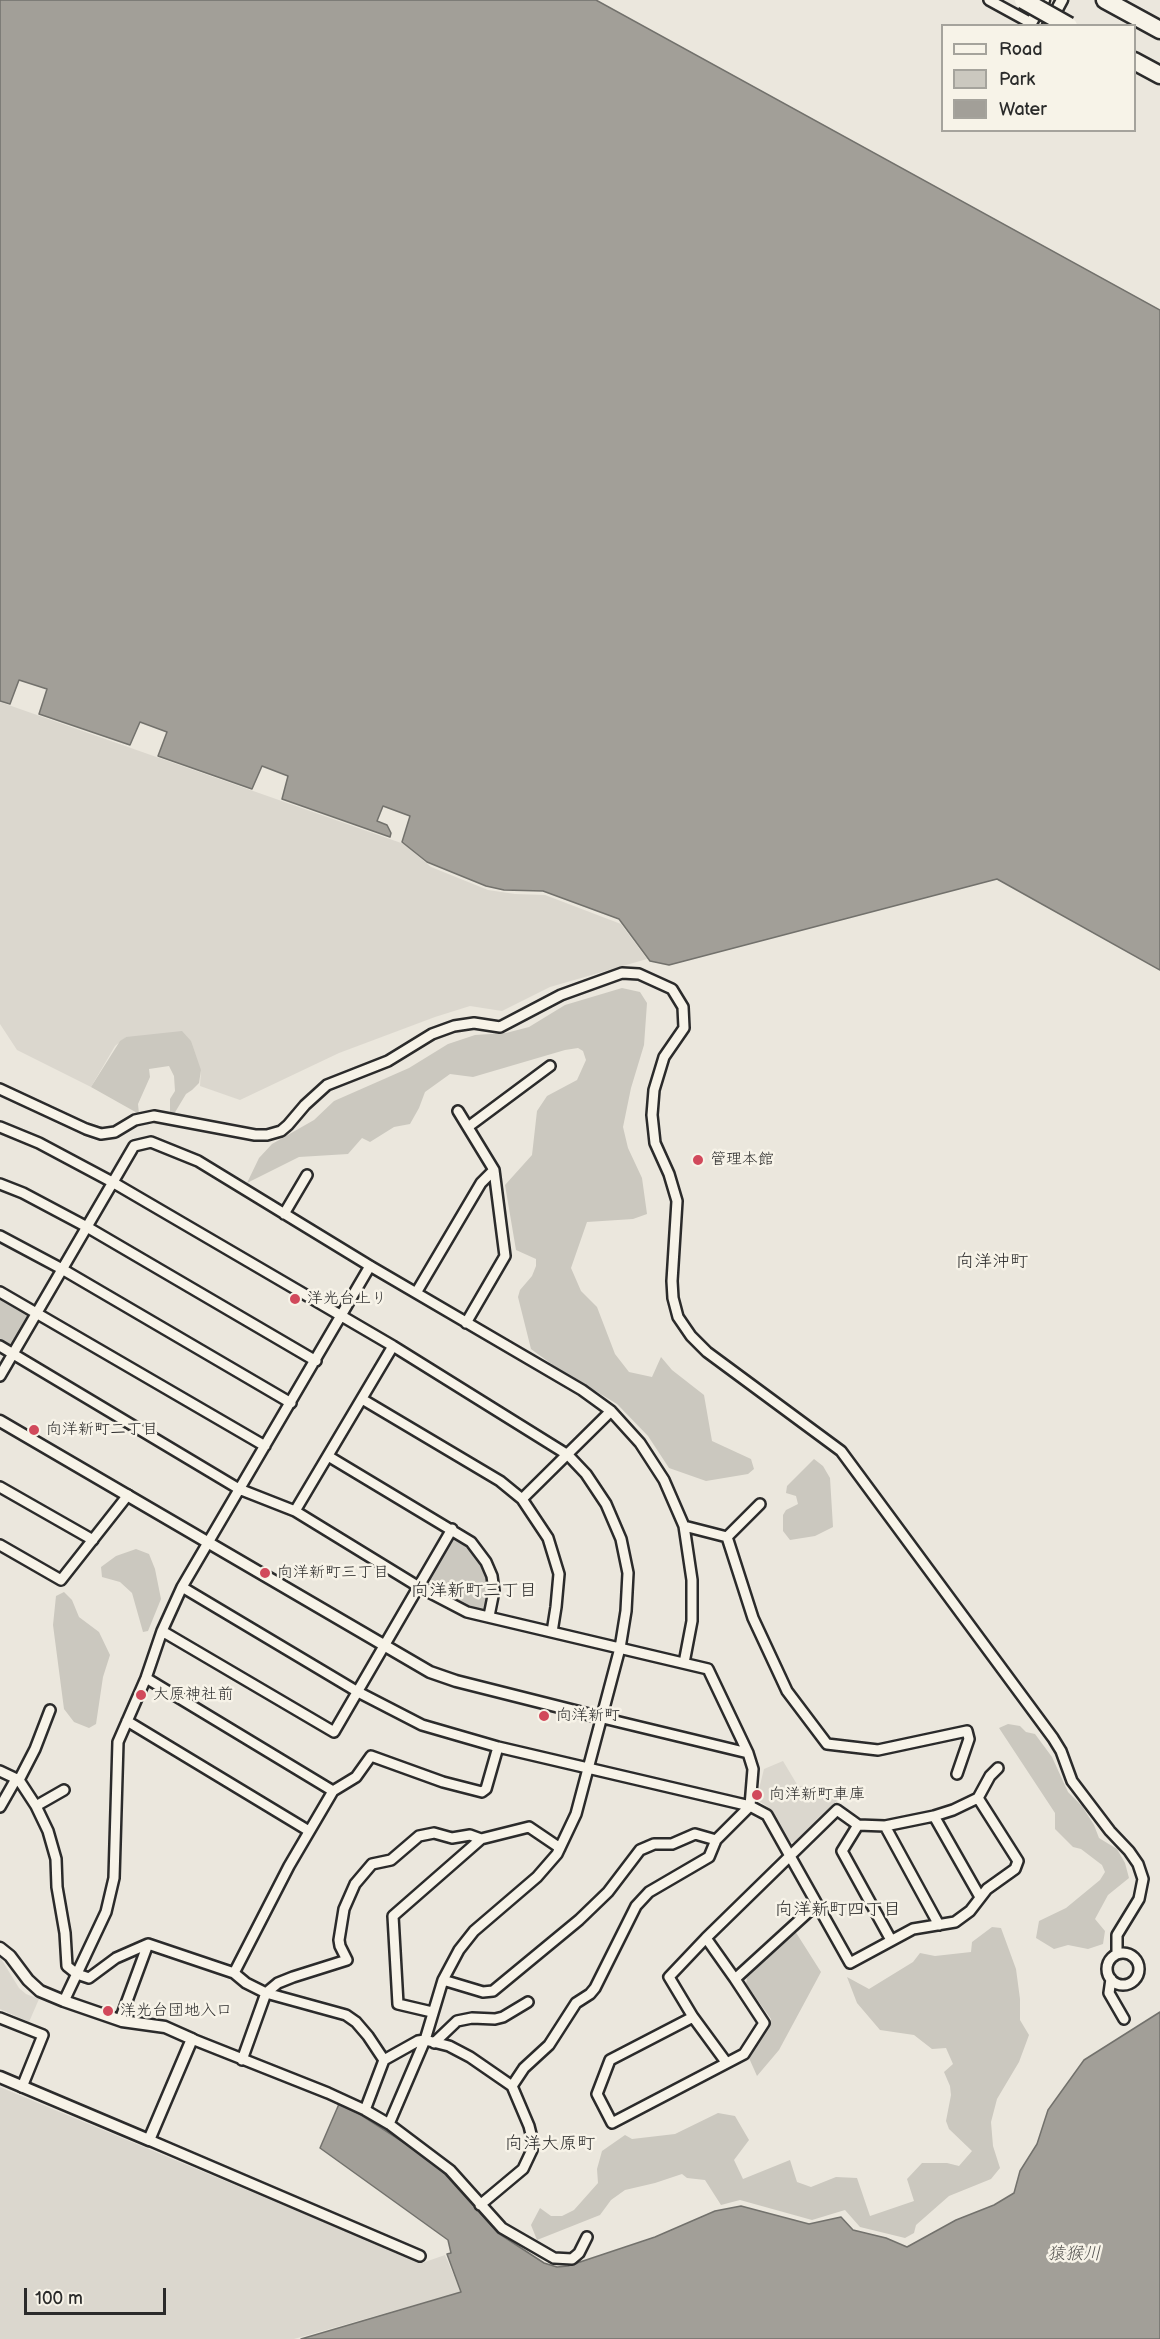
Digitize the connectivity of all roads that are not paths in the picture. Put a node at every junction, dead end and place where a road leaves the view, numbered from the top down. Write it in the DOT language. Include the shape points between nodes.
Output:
graph roads {
  1 [pos="989,0"];
  2 [pos="1023,0"];
  3 [pos="1044,0"];
  4 [pos="1062,0"];
  5 [pos="1105,0"];
  6 [pos="1031,23"];
  7 [pos="1049,24"];
  8 [pos="1065,24"];
  9 [pos="1160,30"];
  10 [pos="1136,62"];
  11 [pos="1160,75"];
  12 [pos="550,1066"];
  13 [pos="0,1089"];
  14 [pos="458,1111"];
  15 [pos="0,1127"];
  16 [pos="468,1127"];
  17 [pos="494,1170"];
  18 [pos="307,1175"];
  19 [pos="114,1183"];
  20 [pos="0,1184"];
  21 [pos="284,1214"];
  22 [pos="87,1227"];
  23 [pos="0,1236"];
  24 [pos="370,1266"];
  25 [pos="62,1269"];
  26 [pos="0,1292"];
  27 [pos="416,1293"];
  28 [pos="37,1312"];
  29 [pos="341,1317"];
  30 [pos="466,1323"];
  31 [pos="0,1346"];
  32 [pos="393,1346"];
  33 [pos="13,1353"];
  34 [pos="316,1361"];
  35 [pos="0,1376"];
  36 [pos="362,1399"];
  37 [pos="291,1403"];
  38 [pos="611,1412"];
  39 [pos="0,1421"];
  40 [pos="265,1446"];
  41 [pos="568,1455"];
  42 [pos="328,1456"];
  43 [pos="0,1487"];
  44 [pos="239,1489"];
  45 [pos="128,1495"];
  46 [pos="522,1499"];
  47 [pos="760,1504"];
  48 [pos="295,1511"];
  49 [pos="684,1526"];
  50 [pos="452,1529"];
  51 [pos="727,1537"];
  52 [pos="93,1540"];
  53 [pos="208,1542"];
  54 [pos="0,1545"];
  55 [pos="182,1587"];
  56 [pos="419,1587"];
  57 [pos="489,1616"];
  58 [pos="162,1631"];
  59 [pos="552,1632"];
  60 [pos="385,1647"];
  61 [pos="620,1648"];
  62 [pos="684,1663"];
  63 [pos="146,1678"];
  64 [pos="358,1692"];
  65 [pos="50,1710"];
  66 [pos="603,1718"];
  67 [pos="127,1721"];
  68 [pos="498,1747"];
  69 [pos="748,1753"];
  70 [pos="589,1768"];
  71 [pos="998,1768"];
  72 [pos="0,1770"];
  73 [pos="957,1774"];
  74 [pos="17,1780"];
  75 [pos="64,1790"];
  76 [pos="333,1791"];
  77 [pos="978,1798"];
  78 [pos="36,1806"];
  79 [pos="750,1806"];
  80 [pos="0,1807"];
  81 [pos="934,1816"];
  82 [pos="858,1825"];
  83 [pos="885,1826"];
  84 [pos="309,1831"];
  85 [pos="481,1839"];
  86 [pos="716,1840"];
  87 [pos="560,1848"];
  88 [pos="790,1856"];
  89 [pos="980,1897"];
  90 [pos="816,1905"];
  91 [pos="939,1925"];
  92 [pos="706,1938"];
  93 [pos="891,1940"];
  94 [pos="148,1944"];
  95 [pos="0,1948"];
  96 [pos="1117,1954"];
  97 [pos="234,1973"];
  98 [pos="77,1974"];
  99 [pos="735,1979"];
  100 [pos="1111,1979"];
  101 [pos="443,1980"];
  102 [pos="266,1993"];
  103 [pos="64,2001"];
  104 [pos="528,2002"];
  105 [pos="432,2012"];
  106 [pos="693,2017"];
  107 [pos="0,2018"];
  108 [pos="1124,2019"];
  109 [pos="120,2020"];
  110 [pos="192,2038"];
  111 [pos="430,2042"];
  112 [pos="243,2060"];
  113 [pos="384,2060"];
  114 [pos="726,2062"];
  115 [pos="0,2077"];
  116 [pos="513,2086"];
  117 [pos="22,2087"];
  118 [pos="365,2110"];
  119 [pos="389,2124"];
  120 [pos="149,2140"];
  121 [pos="480,2205"];
  122 [pos="587,2236"];
  123 [pos="420,2256"];
  1 -- 6 [label="street"];
  2 -- 8 [label="highway, bridge"];
  3 -- 6 [label="street"];
  4 -- 7 [label="street"];
  5 -- 9 [label="highway"];
  10 -- 11 [label="highway"];
  12 -- 16 [label="street"];
  13 -- 96 [label="street" via="101,1134 154,1116 267,1135 281,1131 327,1085 388,1061 432,1034 454,1026 474,1023 500,1027 561,995 621,973 639,974 672,989 683,1007 684,1028 663,1057 652,1115 655,1143 677,1201 672,1298 678,1317 707,1352 841,1451 1053,1738 1072,1781 1129,1851 1143,1880 1139,1899 1117,1935"];
  14 -- 16 [label="street"];
  15 -- 19 [label="street"];
  16 -- 17 [label="street"];
  17 -- 27 [label="street" via="481,1183"];
  17 -- 30 [label="street" via="505,1256"];
  18 -- 21 [label="street"];
  19 -- 21 [label="street" via="134,1146 151,1142 198,1161"];
  19 -- 22 [label="street"];
  19 -- 29 [label="street"];
  20 -- 22 [label="street"];
  21 -- 24 [label="street"];
  22 -- 25 [label="street"];
  22 -- 34 [label="street"];
  23 -- 25 [label="street"];
  24 -- 27 [label="street"];
  24 -- 29 [label="street"];
  25 -- 28 [label="street"];
  25 -- 37 [label="street"];
  26 -- 28 [label="street"];
  27 -- 30 [label="street"];
  28 -- 33 [label="street"];
  28 -- 40 [label="street"];
  29 -- 32 [label="street"];
  29 -- 34 [label="street"];
  30 -- 38 [label="street" via="582,1390"];
  31 -- 33 [label="street"];
  32 -- 36 [label="street"];
  32 -- 41 [label="street"];
  33 -- 35 [label="street"];
  33 -- 44 [label="street"];
  34 -- 37 [label="street"];
  36 -- 42 [label="street"];
  36 -- 46 [label="street" via="500,1481"];
  37 -- 40 [label="street"];
  38 -- 41 [label="street"];
  38 -- 49 [label="street" via="640,1443 664,1480"];
  39 -- 45 [label="street"];
  40 -- 44 [label="street"];
  41 -- 46 [label="street"];
  41 -- 61 [label="street" via="606,1504 621,1539 628,1573"];
  42 -- 48 [label="street"];
  42 -- 50 [label="street"];
  43 -- 52 [label="street"];
  44 -- 48 [label="street"];
  44 -- 53 [label="street"];
  45 -- 52 [label="street"];
  45 -- 53 [label="street"];
  46 -- 59 [label="street" via="548,1538 559,1574"];
  47 -- 51 [label="street"];
  48 -- 56 [label="street"];
  49 -- 51 [label="street"];
  49 -- 62 [label="street" via="692,1580 692,1621"];
  50 -- 56 [label="street"];
  50 -- 57 [label="street" via="480,1552 492,1576 494,1591"];
  51 -- 73 [label="street" via="753,1618 787,1691 827,1744 878,1750 967,1731 969,1739"];
  52 -- 54 [label="street" via="61,1580"];
  53 -- 55 [label="street"];
  53 -- 60 [label="street"];
  55 -- 58 [label="street"];
  55 -- 64 [label="street"];
  56 -- 57 [label="street" via="467,1612"];
  56 -- 60 [label="street"];
  57 -- 59 [label="street"];
  58 -- 63 [label="street"];
  58 -- 64 [label="street" via="334,1732"];
  59 -- 61 [label="street"];
  60 -- 64 [label="street"];
  60 -- 66 [label="street" via="456,1682"];
  61 -- 62 [label="street"];
  61 -- 66 [label="street"];
  62 -- 69 [label="street" via="708,1669"];
  63 -- 67 [label="street"];
  63 -- 76 [label="street"];
  64 -- 68 [label="street" via="422,1725"];
  65 -- 74 [label="street" via="35,1749"];
  66 -- 69 [label="street"];
  66 -- 70 [label="street"];
  67 -- 84 [label="street"];
  67 -- 98 [label="street" via="118,1743 114,1878 106,1912"];
  68 -- 70 [label="street"];
  68 -- 76 [label="street" via="482,1792 370,1756 356,1777"];
  69 -- 79 [label="street" via="753,1769"];
  70 -- 79 [label="street"];
  70 -- 87 [label="street" via="576,1814"];
  71 -- 77 [label="street"];
  72 -- 74 [label="street"];
  74 -- 78 [label="street"];
  74 -- 80 [label="street"];
  75 -- 78 [label="street"];
  76 -- 84 [label="street"];
  77 -- 81 [label="street"];
  77 -- 89 [label="street" via="1018,1861 1015,1869"];
  78 -- 98 [label="street" via="56,1859 67,1966"];
  79 -- 86 [label="street"];
  79 -- 88 [label="street" via="767,1815"];
  81 -- 83 [label="street"];
  81 -- 89 [label="street"];
  82 -- 83 [label="street"];
  82 -- 88 [label="street" via="837,1810"];
  82 -- 93 [label="street" via="842,1851"];
  83 -- 91 [label="street"];
  84 -- 97 [label="street"];
  85 -- 87 [label="street" via="529,1827"];
  85 -- 102 [label="street" via="434,1833 419,1836 391,1860 372,1864 355,1884 344,1909 339,1940 347,1960 278,1983"];
  85 -- 105 [label="street" via="393,1916 398,2004"];
  86 -- 101 [label="street" via="695,1834 672,1844 654,1844 640,1850 608,1892 579,1920 493,1991 483,1992"];
  86 -- 116 [label="street" via="709,1857 649,1892 636,1906 595,1988 576,2003 549,2045 524,2068"];
  87 -- 101 [label="street" via="537,1877 474,1931"];
  88 -- 90 [label="street"];
  88 -- 92 [label="street"];
  89 -- 91 [label="street" via="955,1922"];
  90 -- 93 [label="street" via="850,1963"];
  90 -- 99 [label="street"];
  91 -- 93 [label="street" via="913,1929"];
  92 -- 99 [label="street"];
  92 -- 106 [label="street" via="669,1977"];
  94 -- 97 [label="street"];
  94 -- 98 [label="street" via="116,1958 89,1978"];
  94 -- 109 [label="street"];
  95 -- 103 [label="street" via="40,1991"];
  96 -- 100 [label="street" via="1107,1967"];
  96 -- 100 [label="street" via="1133,1956 1139,1965 1138,1976 1131,1983 1120,1984"];
  97 -- 102 [label="street"];
  98 -- 103 [label="street"];
  99 -- 114 [label="street" via="764,2022 744,2055"];
  100 -- 108 [label="street" via="1109,1993"];
  101 -- 105 [label="street"];
  102 -- 112 [label="street"];
  102 -- 113 [label="street" via="346,2015 368,2036"];
  103 -- 109 [label="street"];
  104 -- 111 [label="street" via="495,2019 457,2021"];
  105 -- 111 [label="street"];
  106 -- 114 [label="street"];
  106 -- 114 [label="street" via="610,2060 597,2094 612,2123"];
  107 -- 117 [label="street" via="43,2035"];
  109 -- 110 [label="street" via="165,2027"];
  110 -- 112 [label="street"];
  110 -- 120 [label="street"];
  111 -- 113 [label="street" via="418,2041"];
  111 -- 116 [label="street" via="470,2057"];
  111 -- 119 [label="street"];
  112 -- 118 [label="street"];
  113 -- 118 [label="street"];
  115 -- 117 [label="street"];
  116 -- 121 [label="street" via="529,2126 532,2150 523,2169"];
  117 -- 120 [label="street"];
  118 -- 119 [label="street"];
  119 -- 121 [label="street" via="450,2170"];
  120 -- 123 [label="street"];
  121 -- 122 [label="street" via="502,2228 554,2258 572,2259"];
}
